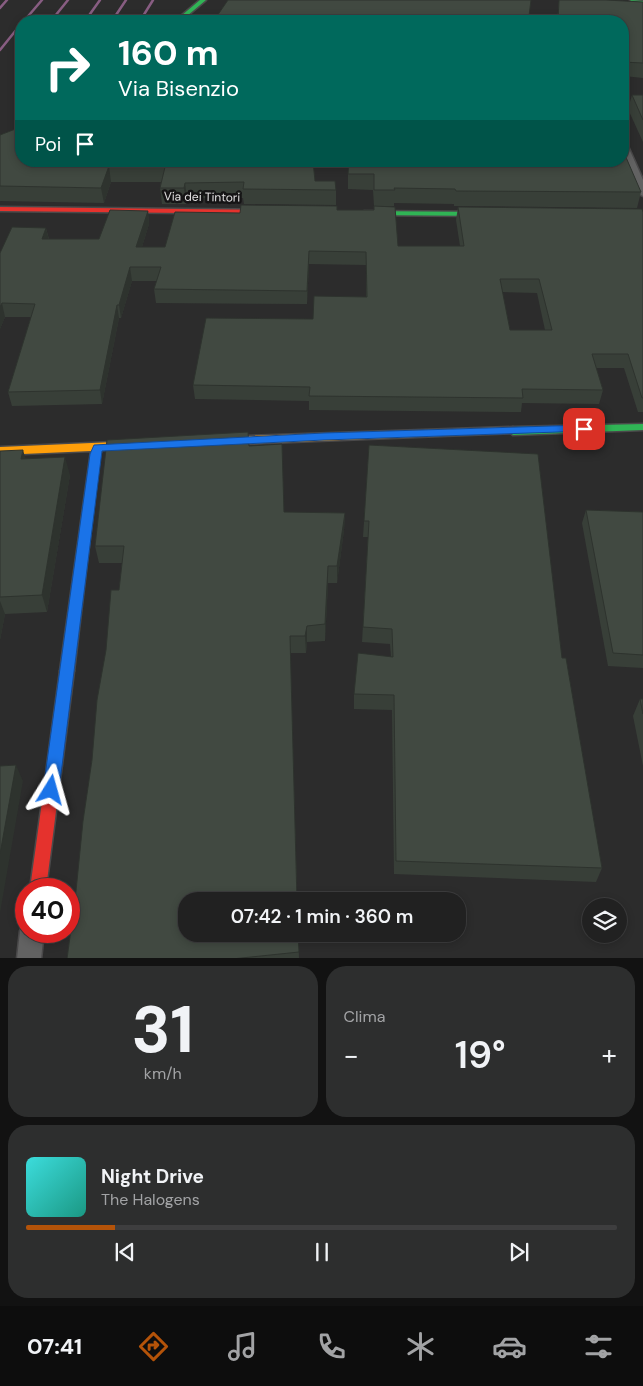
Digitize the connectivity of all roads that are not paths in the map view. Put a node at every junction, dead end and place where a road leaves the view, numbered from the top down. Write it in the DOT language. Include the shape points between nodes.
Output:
graph roads {
  1 [pos="203,0"];
  2 [pos="633,0"];
  3 [pos="643,3"];
  4 [pos="185,15"];
  5 [pos="629,160"];
  6 [pos="643,193"];
  7 [pos="0,209"];
  8 [pos="277,212"];
  9 [pos="356,212"];
  10 [pos="495,214"];
  11 [pos="643,428"];
  12 [pos="206,442"];
  13 [pos="147,445"];
  14 [pos="98,447"];
  15 [pos="0,451"];
  16 [pos="39,878"];
  17 [pos="31,943"];
  18 [pos="29,958"];
  1 -- 4 [label="street"];
  2 -- 3 [label="street"];
  5 -- 6 [label="street"];
  7 -- 8 [label="street, Via dei Tintori"];
  9 -- 10 [label="street"];
  11 -- 12 [label="street"];
  13 -- 14 [label="street"];
  14 -- 15 [label="street"];
  14 -- 16 [label="street"];
  17 -- 18 [label="street"];
}
